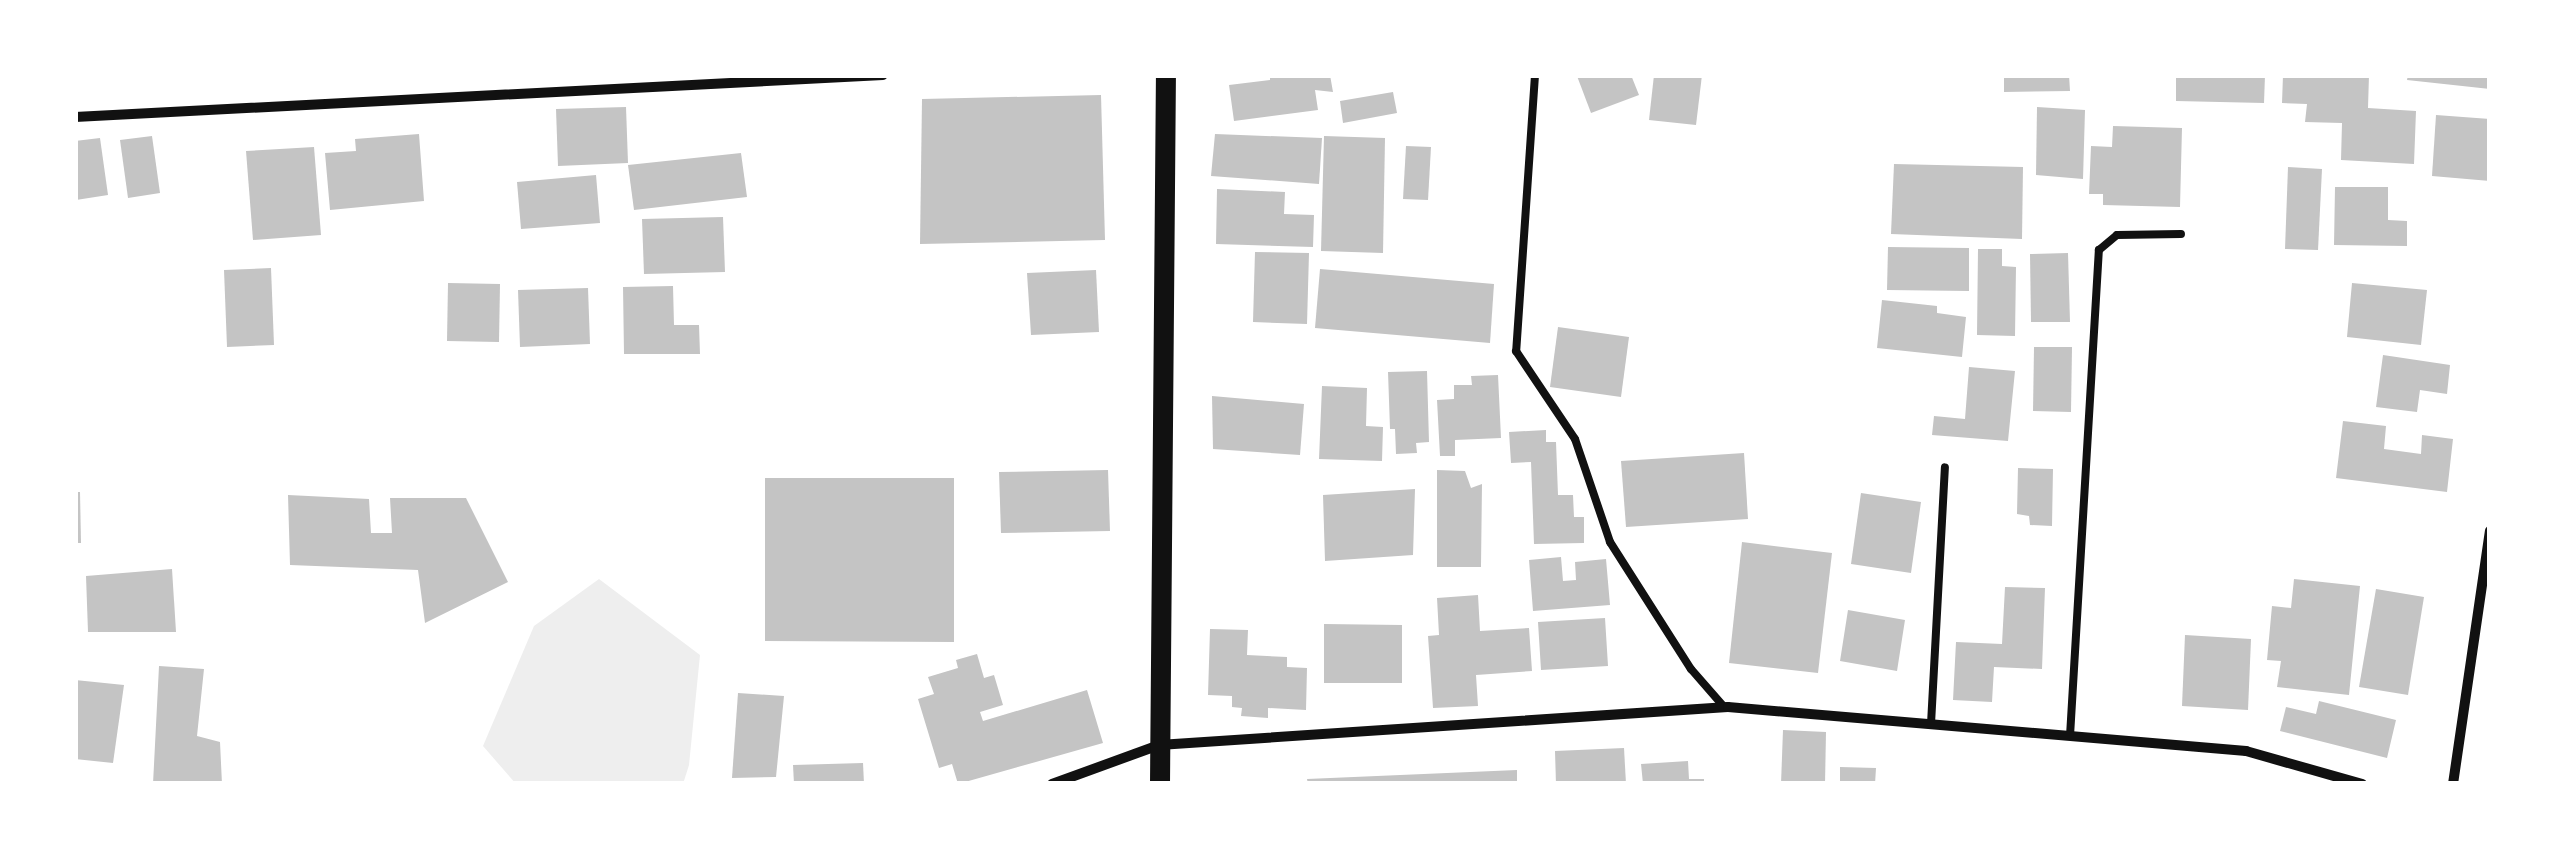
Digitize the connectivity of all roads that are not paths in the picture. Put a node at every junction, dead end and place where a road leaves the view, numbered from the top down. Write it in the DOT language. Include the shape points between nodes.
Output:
graph roads {
  1 [pos="883,75"];
  2 [pos="1166,75"];
  3 [pos="1535,75"];
  4 [pos="75,117"];
  5 [pos="2181,234"];
  6 [pos="1945,467"];
  7 [pos="2490,531"];
  8 [pos="1724,707"];
  9 [pos="1931,724"];
  10 [pos="2070,736"];
  11 [pos="1159,745"];
  12 [pos="1052,784"];
  13 [pos="1160,784"];
  14 [pos="2362,784"];
  15 [pos="2453,784"];
  1 -- 4 [label="street"];
  2 -- 11 [label="main road"];
  3 -- 8 [label="lane" via="1516,351 1575,439 1610,542 1691,669"];
  5 -- 10 [label="lane" via="2117,235 2099,250"];
  6 -- 9 [label="lane"];
  7 -- 15 [label="street"];
  8 -- 9 [label="street"];
  8 -- 11 [label="street"];
  9 -- 10 [label="street"];
  10 -- 14 [label="street" via="2246,751"];
  11 -- 12 [label="street"];
  11 -- 13 [label="main road"];
}
